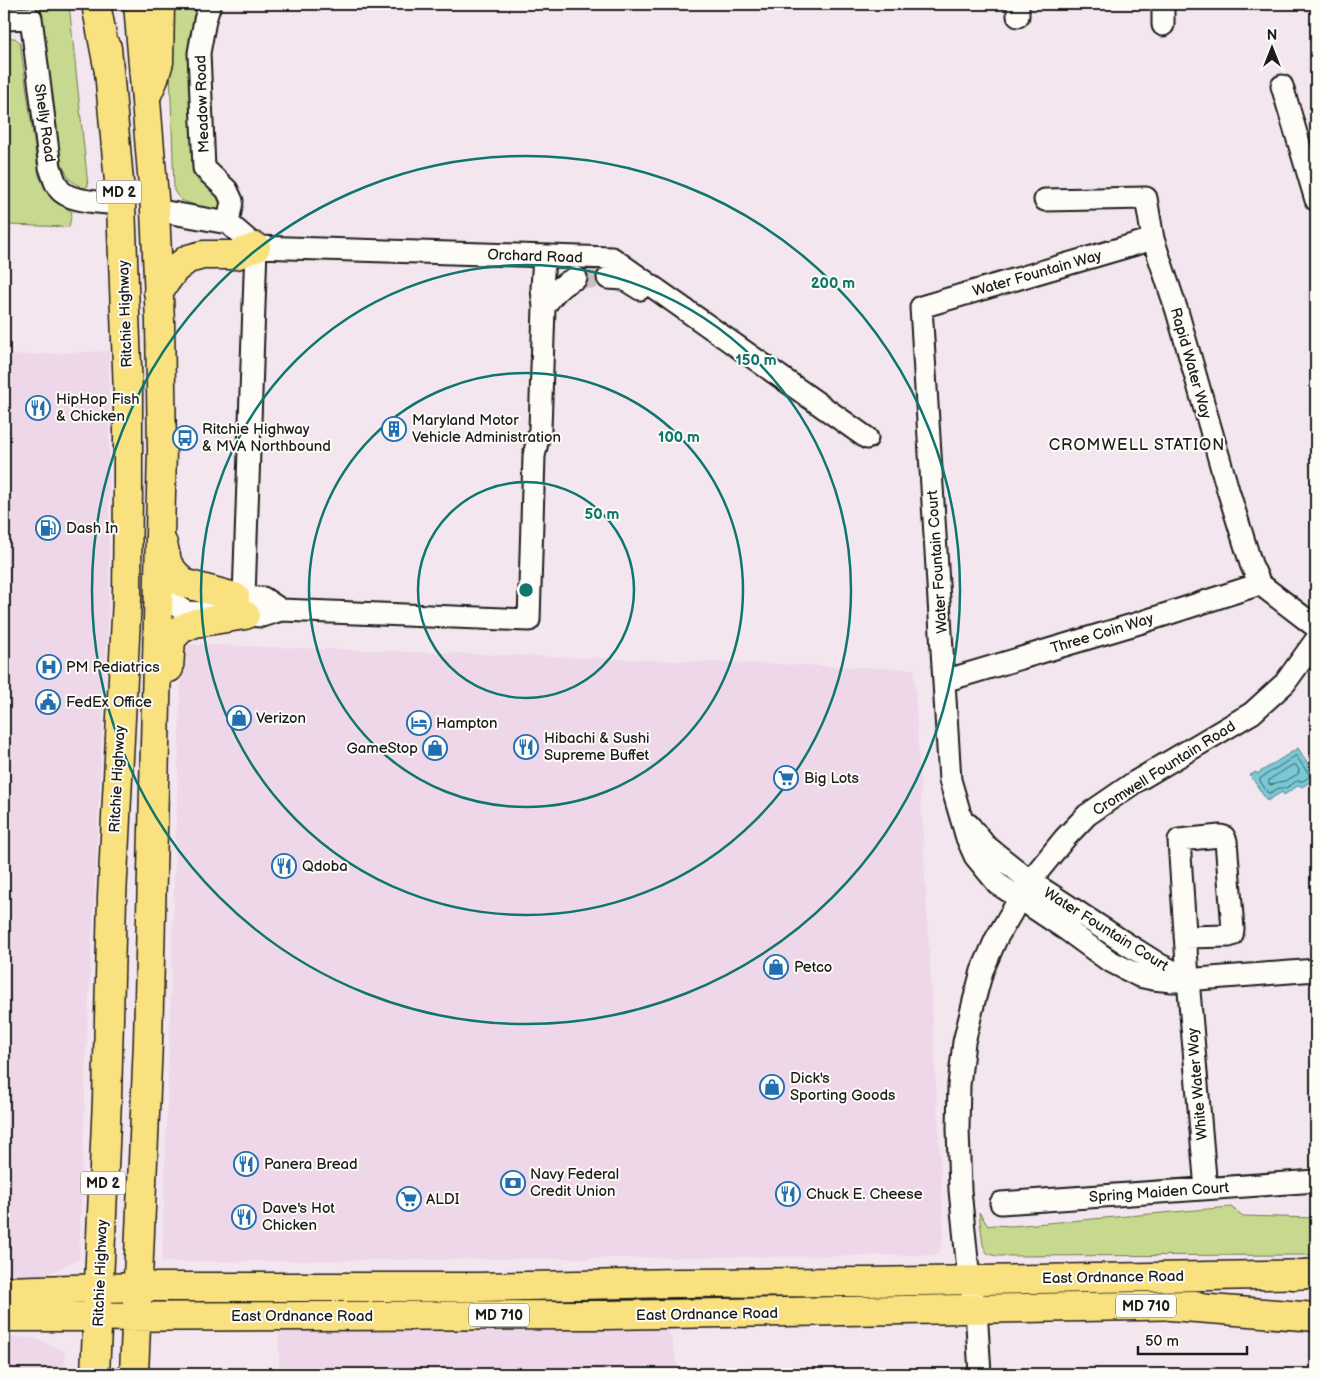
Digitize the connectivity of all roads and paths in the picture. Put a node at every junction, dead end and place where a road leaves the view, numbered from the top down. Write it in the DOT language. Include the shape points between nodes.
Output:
graph roads {
  1 [pos="96,4"];
  2 [pos="103,4"];
  3 [pos="138,4"];
  4 [pos="160,4"];
  5 [pos="210,4"];
  6 [pos="1163,4"];
  7 [pos="30,11"];
  8 [pos="4,18"];
  9 [pos="1164,25"];
  10 [pos="109,72"];
  11 [pos="1282,86"];
  12 [pos="146,98"];
  13 [pos="1045,200"];
  14 [pos="1316,200"];
  15 [pos="121,204"];
  16 [pos="155,210"];
  17 [pos="228,223"];
  18 [pos="1153,239"];
  19 [pos="256,247"];
  20 [pos="544,256"];
  21 [pos="576,278"];
  22 [pos="608,278"];
  23 [pos="158,292"];
  24 [pos="544,307"];
  25 [pos="921,307"];
  26 [pos="702,321"];
  27 [pos="160,322"];
  28 [pos="867,438"];
  29 [pos="160,533"];
  30 [pos="1260,584"];
  31 [pos="164,600"];
  32 [pos="241,603"];
  33 [pos="1316,627"];
  34 [pos="1316,640"];
  35 [pos="944,681"];
  36 [pos="155,724"];
  37 [pos="116,797"];
  38 [pos="1025,890"];
  39 [pos="1185,938"];
  40 [pos="150,942"];
  41 [pos="1316,970"];
  42 [pos="1188,979"];
  43 [pos="1316,1181"];
  44 [pos="1206,1189"];
  45 [pos="1001,1203"];
  46 [pos="1309,1274"];
  47 [pos="969,1280"];
  48 [pos="138,1287"];
  49 [pos="99,1289"];
  50 [pos="4,1292"];
  51 [pos="1316,1303"];
  52 [pos="1170,1306"];
  53 [pos="976,1309"];
  54 [pos="137,1316"];
  55 [pos="4,1317"];
  56 [pos="98,1317"];
  57 [pos="1316,1317"];
  58 [pos="95,1374"];
  59 [pos="134,1374"];
  60 [pos="980,1374"];
  1 -- 10 [label="main road"];
  2 -- 10 [label="main road, Ritchie Highway / MD 2"];
  3 -- 12 [label="main road, MD 2"];
  4 -- 12 [label="main road" via="159,62"];
  5 -- 17 [label="street, Meadow Road" via="199,53 204,168 227,190 232,200"];
  6 -- 9 [label="street"];
  7 -- 8 [label="street, Shelly Road"];
  7 -- 15 [label="street, Shelly Road" via="54,179 62,192 76,198"];
  10 -- 15 [label="main road, Ritchie Highway / MD 2"];
  10 -- 16 [label="main road" via="131,144 137,191 142,201"];
  11 -- 14 [label="street"];
  12 -- 16 [label="main road, MD 2"];
  13 -- 18 [label="street, Rapid Water Way" via="1146,198"];
  15 -- 27 [label="main road" via="133,212 138,224 144,289"];
  15 -- 37 [label="main road, Ritchie Highway / MD 2" via="129,448 127,598"];
  16 -- 17 [label="street"];
  16 -- 23 [label="main road, MD 2"];
  17 -- 19 [label="street"];
  18 -- 25 [label="street, Water Fountain Way"];
  18 -- 30 [label="street, Rapid Water Way" via="1228,490"];
  19 -- 20 [label="street, Orchard Road"];
  19 -- 23 [label="main road" via="236,255 203,255 188,259 175,269"];
  19 -- 32 [label="street"];
  20 -- 24 [label="street"];
  20 -- 26 [label="street, Orchard Road" via="612,258"];
  21 -- 24 [label="street" via="567,281"];
  22 -- 26 [label="street" via="624,279 679,315"];
  23 -- 27 [label="main road, MD 2"];
  24 -- 32 [label="street" via="540,430 534,456 529,620 281,610 262,616"];
  25 -- 35 [label="street, Water Fountain Court"];
  26 -- 28 [label="street, Orchard Road"];
  27 -- 29 [label="main road, MD 2"];
  29 -- 31 [label="main road, MD 2"];
  29 -- 32 [label="main road" via="168,565 183,583"];
  30 -- 33 [label="street, Rapid Water Way"];
  30 -- 35 [label="street, Three Coin Way"];
  31 -- 32 [label="street" via="186,612"];
  31 -- 36 [label="main road, MD 2"];
  32 -- 36 [label="main road" via="181,629 171,639 167,696"];
  34 -- 38 [label="street, Cromwell Fountain Road" via="1285,683 1252,713 1135,782 1087,815"];
  35 -- 38 [label="street, Water Fountain Court" via="950,780 961,815"];
  36 -- 40 [label="main road, MD 2"];
  37 -- 40 [label="main road" via="130,839 129,919 138,936"];
  37 -- 49 [label="main road, Ritchie Highway / MD 2"];
  38 -- 42 [label="street, Water Fountain Court"];
  38 -- 47 [label="street, Cromwell Fountain Road" via="996,939 982,971 964,1042 958,1085 958,1128"];
  39 -- 39 [label="street, White Water Way" via="1179,840 1224,837 1232,934"];
  39 -- 42 [label="street, White Water Way"];
  40 -- 48 [label="main road, MD 2"];
  41 -- 42 [label="street"];
  42 -- 44 [label="street, White Water Way"];
  43 -- 44 [label="street, Spring Maiden Court"];
  44 -- 45 [label="street, Spring Maiden Court"];
  46 -- 47 [label="main road, East Ordnance Road / MD 710"];
  47 -- 48 [label="main road, East Ordnance Road / MD 710"];
  47 -- 53 [label="street, Cromwell Fountain Road"];
  48 -- 49 [label="main road, East Ordnance Road / MD 710"];
  48 -- 54 [label="main road, MD 2"];
  49 -- 50 [label="main road, East Ordnance Road"];
  49 -- 56 [label="main road, Ritchie Highway / MD 2"];
  51 -- 52 [label="main road, East Ordnance Road / MD 710"];
  52 -- 53 [label="main road, East Ordnance Road / MD 710"];
  52 -- 57 [label="main road"];
  53 -- 54 [label="main road, East Ordnance Road / MD 710" via="606,1315"];
  53 -- 60 [label="street, Cromwell Fountain Road"];
  54 -- 56 [label="main road, East Ordnance Road / MD 710"];
  54 -- 59 [label="main road, MD 2"];
  55 -- 56 [label="main road, East Ordnance Road"];
  56 -- 58 [label="main road, Ritchie Highway / MD 2"];
}
